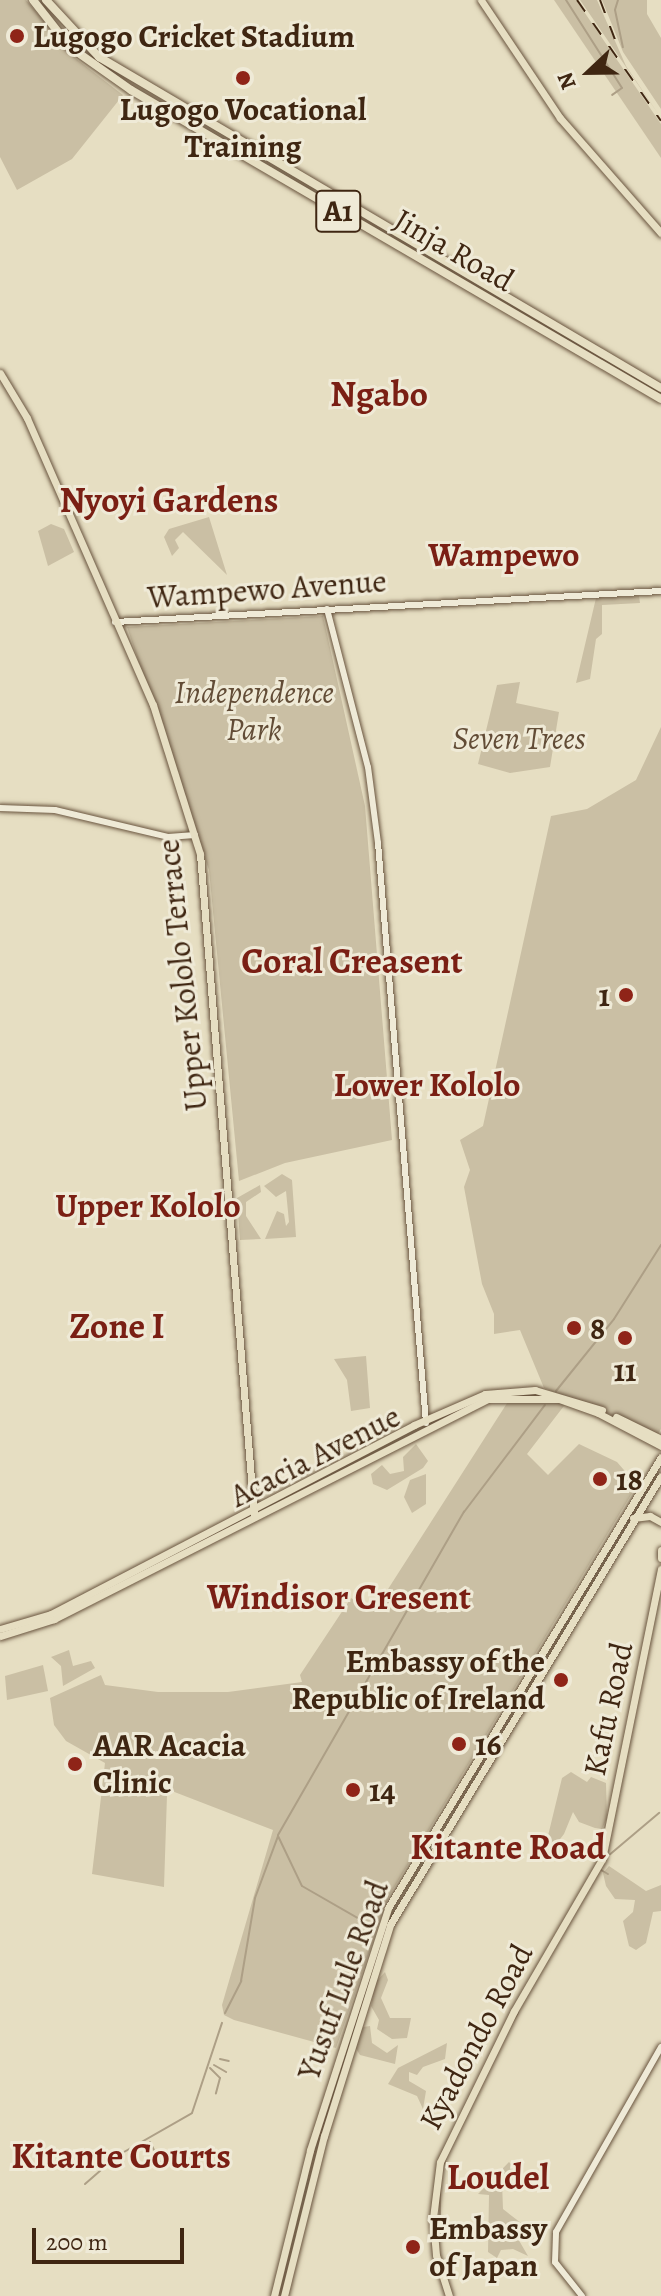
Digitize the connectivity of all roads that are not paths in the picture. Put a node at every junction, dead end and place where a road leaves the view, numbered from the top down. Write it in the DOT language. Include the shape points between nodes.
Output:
graph roads {
  1 [pos="33,0"];
  2 [pos="46,0"];
  3 [pos="481,0"];
  4 [pos="172,101"];
  5 [pos="166,112"];
  6 [pos="291,172"];
  7 [pos="286,182"];
  8 [pos="661,233"];
  9 [pos="562,329"];
  10 [pos="557,339"];
  11 [pos="604,353"];
  12 [pos="598,363"];
  13 [pos="0,373"];
  14 [pos="661,388"];
  15 [pos="661,399"];
  16 [pos="661,591"];
  17 [pos="327,609"];
  18 [pos="115,622"];
  19 [pos="0,808"];
  20 [pos="195,835"];
  21 [pos="426,1423"];
  22 [pos="661,1439"];
  23 [pos="661,1446"];
  24 [pos="661,1457"];
  25 [pos="646,1482"];
  26 [pos="658,1484"];
  27 [pos="661,1494"];
  28 [pos="644,1502"];
  29 [pos="253,1511"];
  30 [pos="650,1516"];
  31 [pos="634,1520"];
  32 [pos="661,1522"];
  33 [pos="617,1528"];
  34 [pos="661,1528"];
  35 [pos="661,1550"];
  36 [pos="661,1558"];
  37 [pos="661,1569"];
  38 [pos="568,1607"];
  39 [pos="576,1615"];
  40 [pos="0,1629"];
  41 [pos="0,1636"];
  42 [pos="602,1859"];
  43 [pos="407,1874"];
  44 [pos="415,1879"];
  45 [pos="661,2047"];
  46 [pos="299,2190"];
  47 [pos="309,2192"];
  48 [pos="274,2296"];
  49 [pos="284,2296"];
  50 [pos="449,2296"];
  51 [pos="582,2296"];
  1 -- 5 [label="highway, Jinja Road / A1" via="74,51"];
  2 -- 4 [label="highway, Jinja Road / A1" via="90,50"];
  3 -- 8 [label="main road" via="560,118"];
  4 -- 5 [label="highway"];
  4 -- 6 [label="highway, Jinja Road / A1"];
  5 -- 7 [label="highway, Jinja Road / A1"];
  6 -- 7 [label="highway"];
  6 -- 9 [label="highway, Jinja Road / A1"];
  7 -- 10 [label="highway, Jinja Road / A1"];
  9 -- 10 [label="highway"];
  9 -- 11 [label="highway, Jinja Road / A1"];
  10 -- 12 [label="highway, Jinja Road / A1"];
  11 -- 12 [label="highway"];
  11 -- 14 [label="highway, Jinja Road / A1"];
  12 -- 15 [label="highway, Jinja Road / A1"];
  13 -- 18 [label="main road, Upper Kololo Terrace" via="27,418"];
  16 -- 17 [label="street, Wampewo Avenue"];
  17 -- 18 [label="street, Wampewo Avenue"];
  17 -- 21 [label="street" via="368,767 378,843"];
  18 -- 20 [label="main road, Upper Kololo Terrace" via="153,705"];
  19 -- 20 [label="street" via="55,810 168,837"];
  20 -- 29 [label="main road, Upper Kololo Terrace"];
  21 -- 22 [label="main road, Acacia Avenue" via="485,1394 535,1390 578,1398"];
  21 -- 23 [label="main road, Acacia Avenue" via="488,1399 542,1397 598,1413"];
  21 -- 29 [label="main road, Acacia Avenue"];
  24 -- 25 [label="main road, Yusuf Lule Road"];
  25 -- 26 [label="street"];
  25 -- 33 [label="main road, Yusuf Lule Road"];
  26 -- 27 [label="street"];
  26 -- 28 [label="main road, Yusuf Lule Road"];
  28 -- 30 [label="main road"];
  28 -- 31 [label="main road, Yusuf Lule Road"];
  29 -- 40 [label="main road, Acacia Avenue" via="51,1614"];
  29 -- 41 [label="main road, Acacia Avenue" via="54,1619"];
  30 -- 31 [label="main road"];
  30 -- 32 [label="main road"];
  31 -- 33 [label="main road"];
  31 -- 34 [label="main road"];
  31 -- 39 [label="main road, Yusuf Lule Road"];
  33 -- 38 [label="main road, Yusuf Lule Road"];
  35 -- 36 [label="main road"];
  37 -- 42 [label="main road, Kafu Road"];
  38 -- 39 [label="main road"];
  38 -- 43 [label="main road, Yusuf Lule Road"];
  39 -- 44 [label="main road, Yusuf Lule Road"];
  42 -- 50 [label="main road, Kyadondo Road" via="514,2011 447,2142 433,2218 436,2255"];
  43 -- 44 [label="main road"];
  43 -- 46 [label="main road, Yusuf Lule Road" via="378,1934"];
  44 -- 47 [label="main road, Yusuf Lule Road" via="390,1925"];
  45 -- 51 [label="street" via="556,2232 553,2257"];
  46 -- 47 [label="main road"];
  46 -- 48 [label="main road, Yusuf Lule Road"];
  47 -- 49 [label="main road, Yusuf Lule Road"];
}
